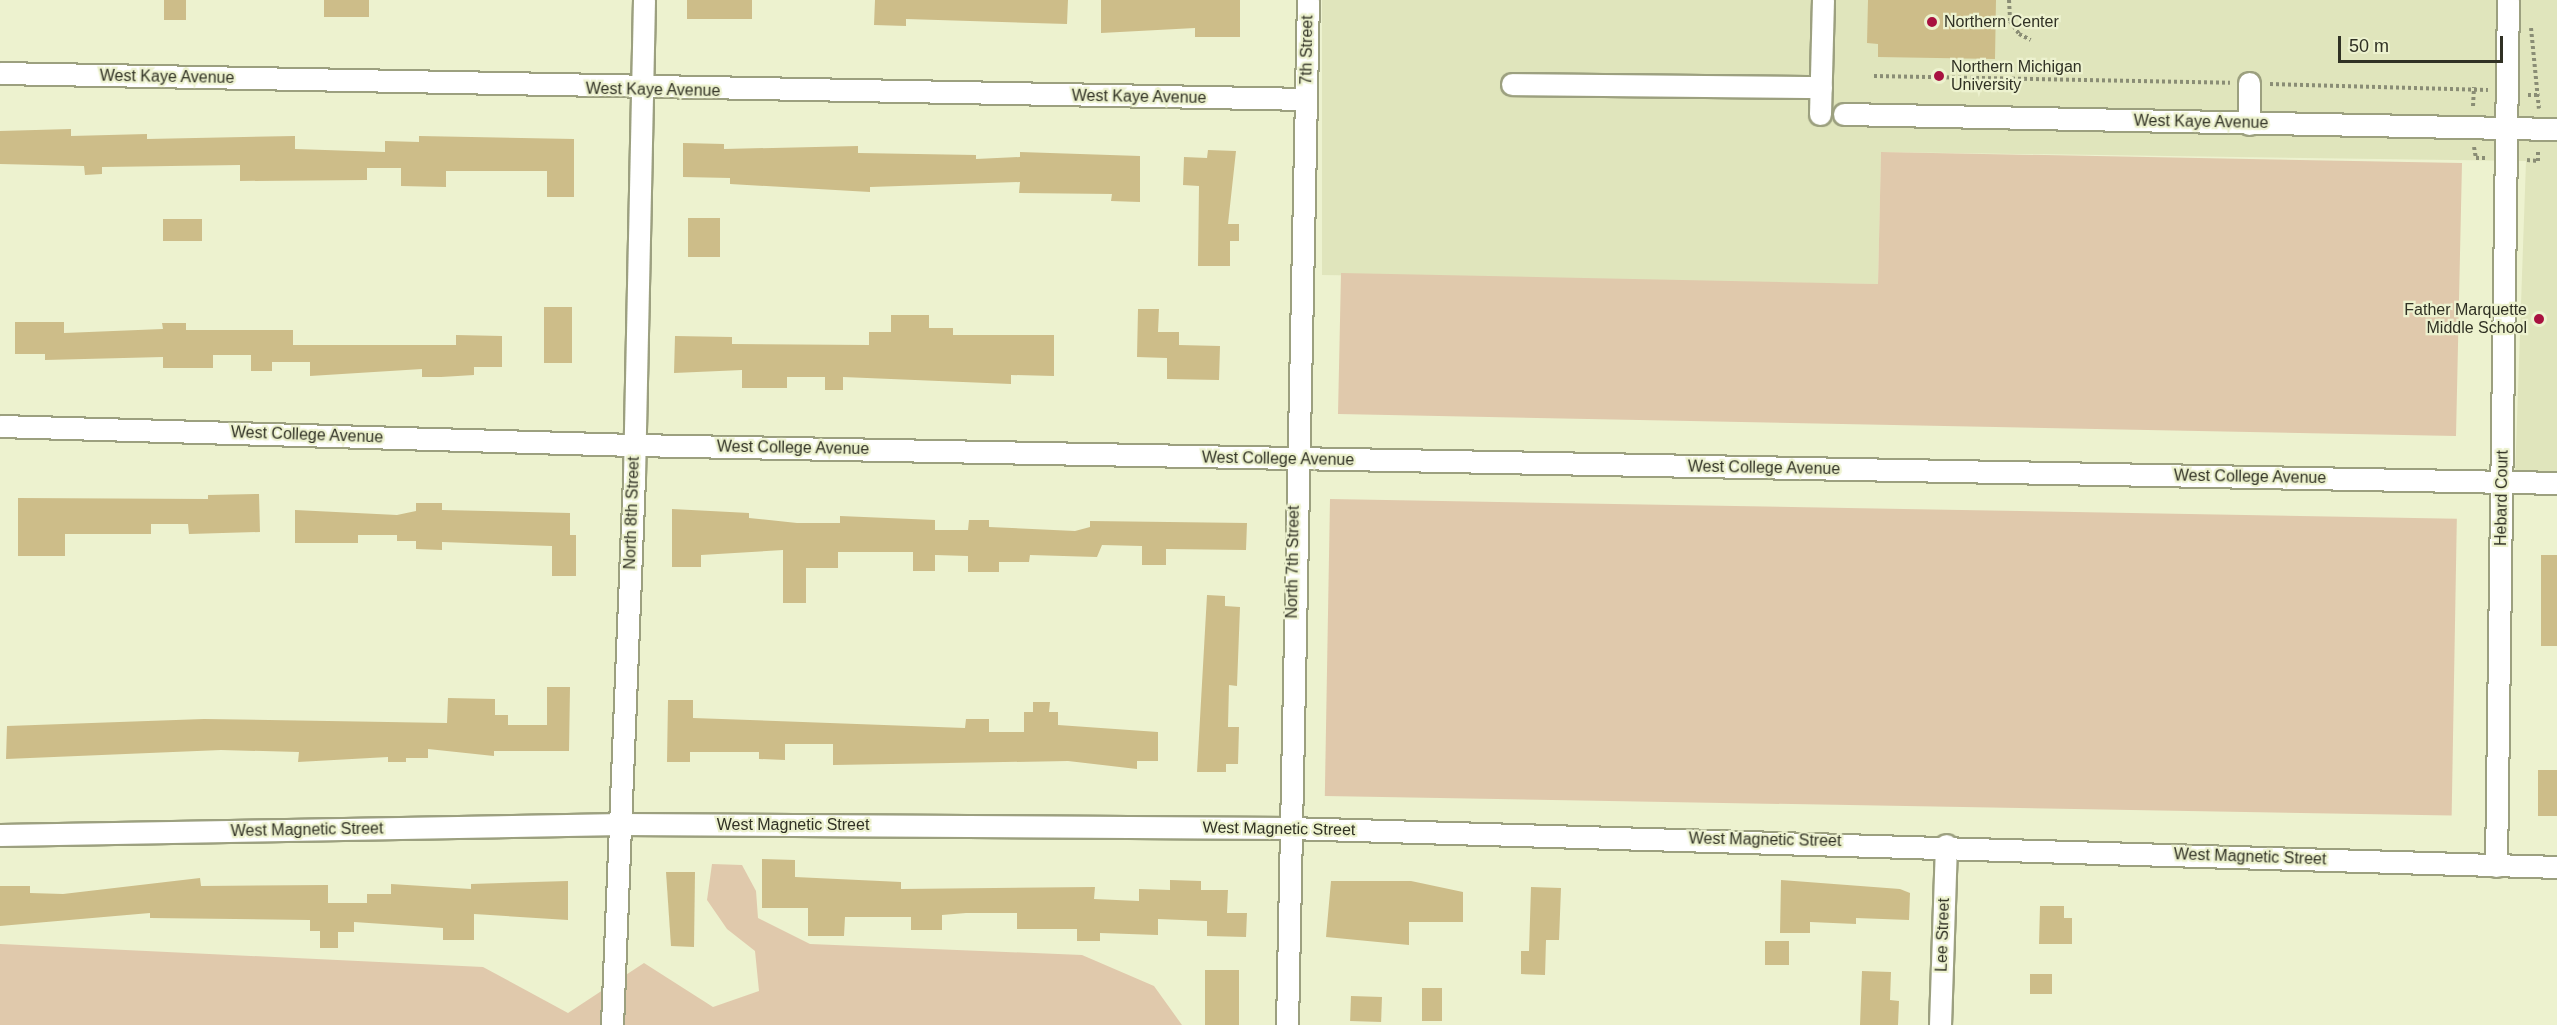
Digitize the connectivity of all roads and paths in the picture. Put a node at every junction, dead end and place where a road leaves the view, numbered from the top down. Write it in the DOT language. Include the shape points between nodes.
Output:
graph roads {
  1 [pos="644,0"];
  2 [pos="1308,0"];
  3 [pos="1823,0"];
  4 [pos="2009,0"];
  5 [pos="2508,0"];
  6 [pos="2031,40"];
  7 [pos="0,73"];
  8 [pos="1874,76"];
  9 [pos="2249,83"];
  10 [pos="1512,84"];
  11 [pos="1821,87"];
  12 [pos="644,90"];
  13 [pos="2506,95"];
  14 [pos="2540,95"];
  15 [pos="1305,99"];
  16 [pos="1820,114"];
  17 [pos="1844,114"];
  18 [pos="2249,124"];
  19 [pos="2506,129"];
  20 [pos="2557,129"];
  21 [pos="0,426"];
  22 [pos="634,445"];
  23 [pos="1294,459"];
  24 [pos="2503,482"];
  25 [pos="2557,483"];
  26 [pos="621,824"];
  27 [pos="1288,828"];
  28 [pos="0,835"];
  29 [pos="1946,845"];
  30 [pos="2496,866"];
  31 [pos="2557,867"];
  32 [pos="612,1025"];
  33 [pos="1287,1025"];
  34 [pos="1940,1025"];
  1 -- 12 [label="street, North 8th Street"];
  2 -- 15 [label="street, 7th Street"];
  3 -- 11 [label="street"];
  4 -- 6 [label="path" via="2010,21 2019,34"];
  5 -- 13 [label="street, Hebard Court"];
  7 -- 12 [label="street, West Kaye Avenue"];
  8 -- 9 [label="path"];
  9 -- 13 [label="path" via="2474,87"];
  9 -- 18 [label="street"];
  10 -- 11 [label="street"];
  11 -- 16 [label="street"];
  12 -- 15 [label="street, West Kaye Avenue"];
  12 -- 22 [label="street, North 8th Street"];
  13 -- 14 [label="path"];
  13 -- 19 [label="street, Hebard Court"];
  15 -- 23 [label="street, North 7th Street"];
  17 -- 18 [label="street, West Kaye Avenue"];
  18 -- 19 [label="street, West Kaye Avenue"];
  19 -- 20 [label="street, West Kaye Avenue"];
  19 -- 24 [label="street, Hebard Court"];
  21 -- 22 [label="street, West College Avenue"];
  22 -- 23 [label="street, West College Avenue"];
  22 -- 26 [label="street, North 8th Street"];
  23 -- 24 [label="street, West College Avenue"];
  23 -- 27 [label="street, North 7th Street"];
  24 -- 25 [label="street, West College Avenue"];
  24 -- 30 [label="street, Hebard Court"];
  26 -- 27 [label="street, West Magnetic Street"];
  26 -- 28 [label="street, West Magnetic Street"];
  26 -- 32 [label="street, North 8th Street"];
  27 -- 29 [label="street, West Magnetic Street"];
  27 -- 33 [label="street, North 7th Street"];
  29 -- 30 [label="street, West Magnetic Street"];
  29 -- 34 [label="street, Lee Street"];
  30 -- 31 [label="street, West Magnetic Street"];
}
